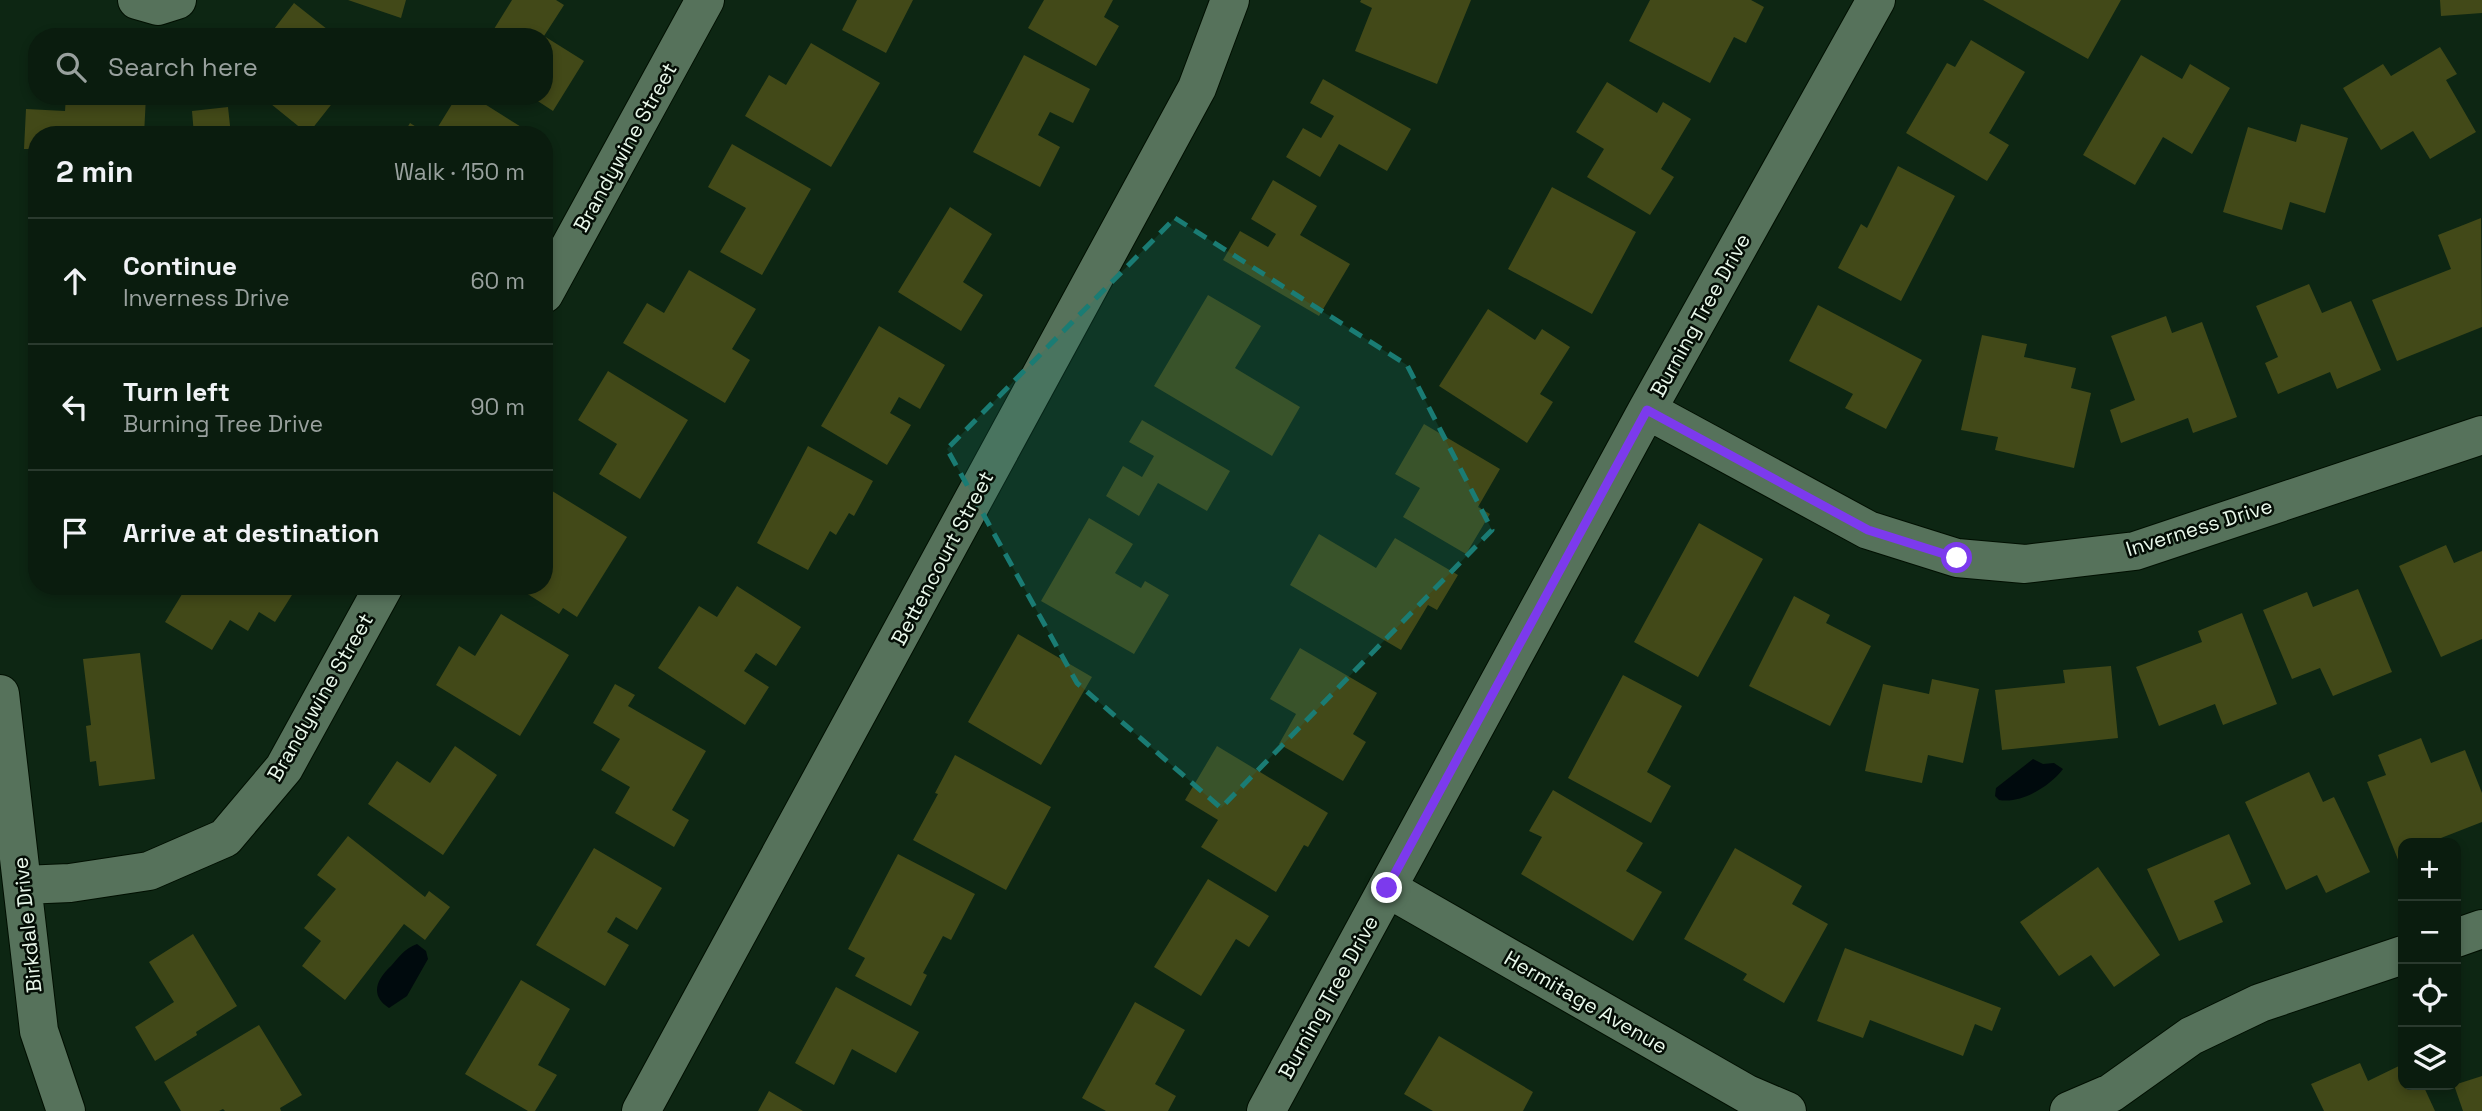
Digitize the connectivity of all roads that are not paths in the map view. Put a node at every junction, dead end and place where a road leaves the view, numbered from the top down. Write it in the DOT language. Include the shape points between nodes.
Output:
graph roads {
  1 [pos="137,0"];
  2 [pos="177,0"];
  3 [pos="705,0"];
  4 [pos="1230,0"];
  5 [pos="1876,0"];
  6 [pos="553,277"];
  7 [pos="1647,410"];
  8 [pos="2482,435"];
  9 [pos="379,595"];
  10 [pos="0,694"];
  11 [pos="23,885"];
  12 [pos="1387,888"];
  13 [pos="2482,929"];
  14 [pos="2461,936"];
  15 [pos="2398,958"];
  16 [pos="66,1111"];
  17 [pos="641,1111"];
  18 [pos="1266,1111"];
  19 [pos="1787,1111"];
  20 [pos="2069,1111"];
  1 -- 2 [label="street" via="158,6"];
  3 -- 6 [label="street, Brandywine Street"];
  4 -- 17 [label="street, Bettencourt Street" via="1196,88"];
  5 -- 7 [label="street, Burning Tree Drive"];
  7 -- 8 [label="street, Inverness Drive" via="1868,530 1957,558 2025,564 2135,551"];
  7 -- 12 [label="street, Burning Tree Drive"];
  9 -- 11 [label="street, Brandywine Street" via="284,768 225,838 149,871"];
  10 -- 11 [label="street, Birkdale Drive"];
  11 -- 16 [label="street, Birkdale Drive" via="39,1031"];
  12 -- 18 [label="street, Burning Tree Drive"];
  12 -- 19 [label="street, Hermitage Avenue" via="1747,1094"];
  13 -- 14 [label="street"];
  15 -- 20 [label="street" via="2260,1003 2191,1036 2111,1093"];
}
